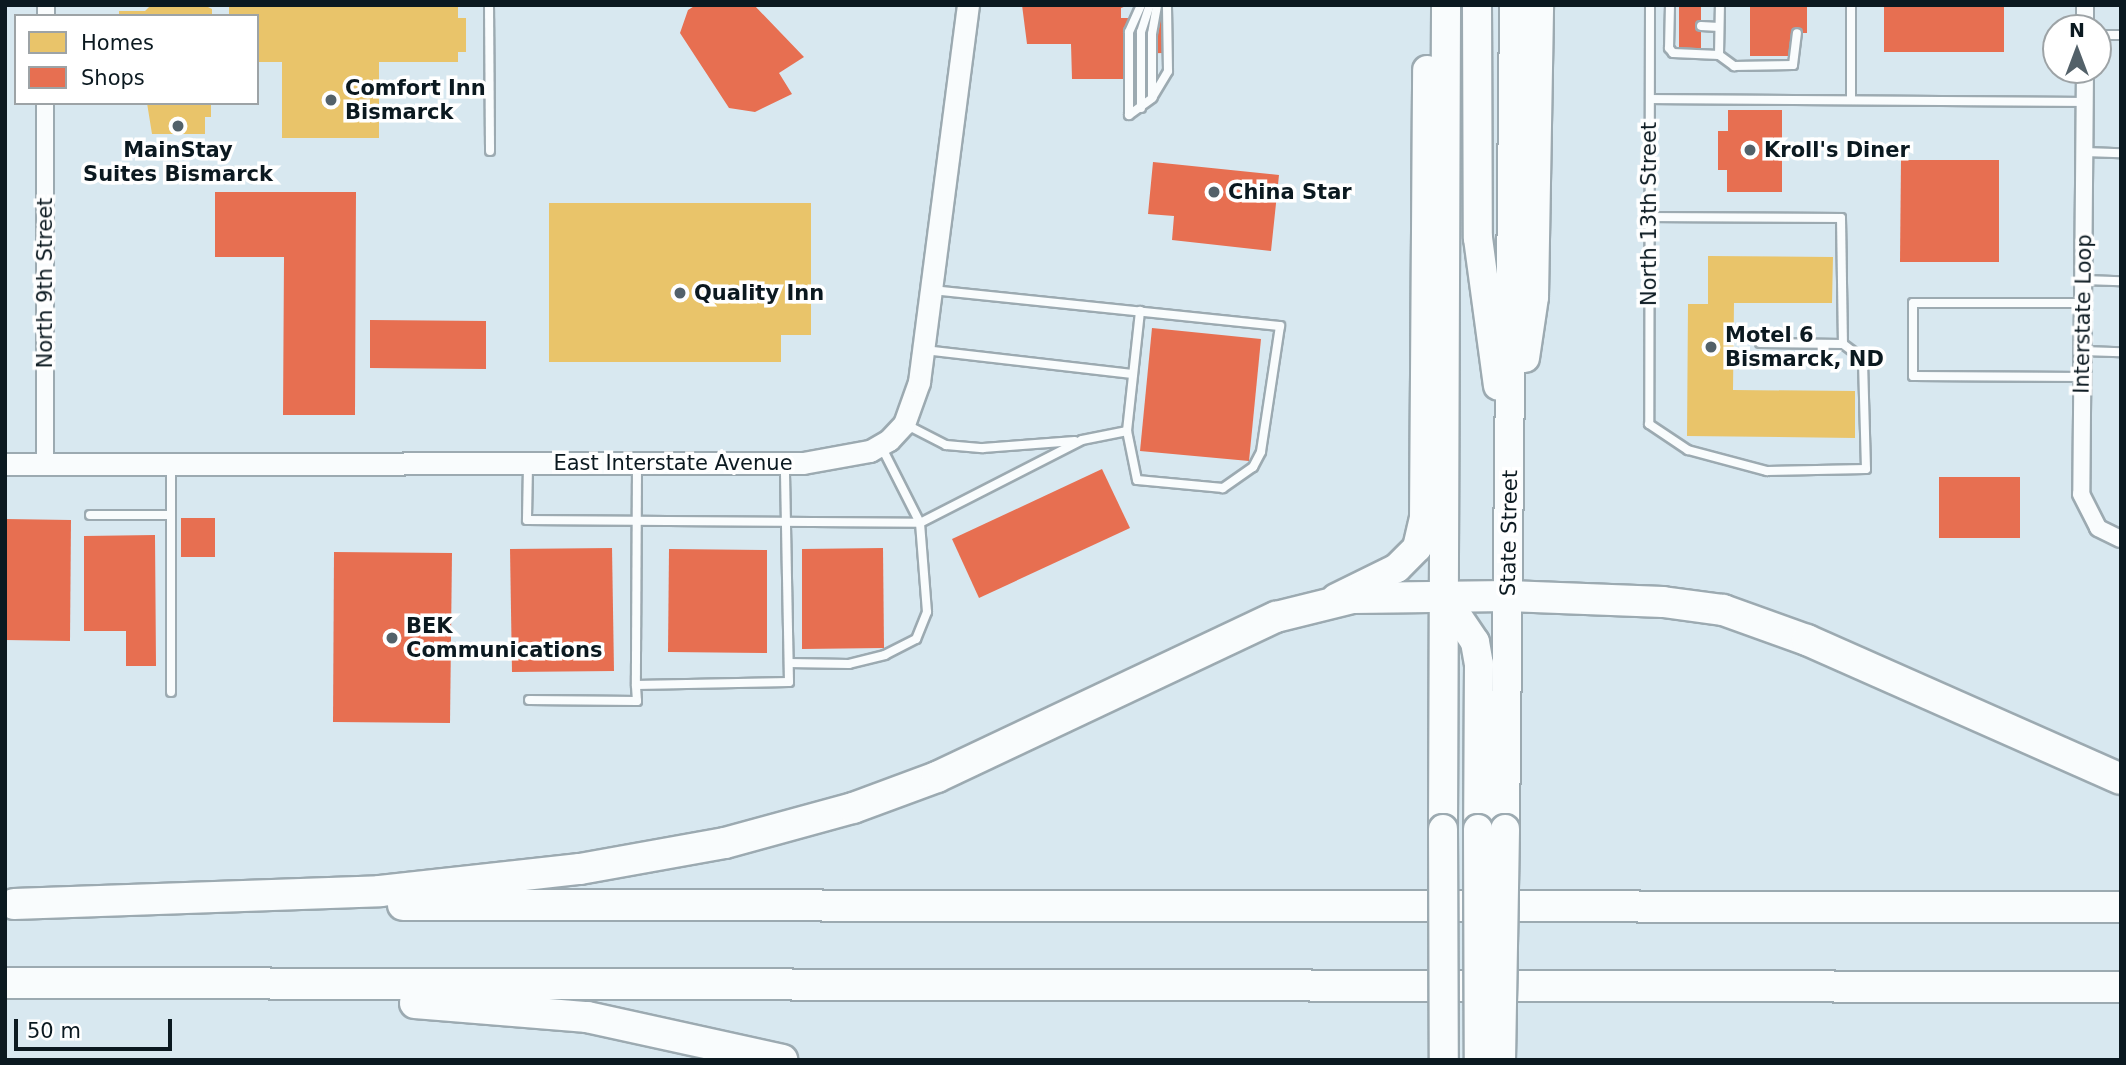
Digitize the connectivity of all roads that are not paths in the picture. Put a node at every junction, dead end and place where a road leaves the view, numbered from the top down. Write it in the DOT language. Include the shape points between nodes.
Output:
graph roads {
  1 [pos="489,5"];
  2 [pos="968,5"];
  3 [pos="1141,5"];
  4 [pos="1150,5"];
  5 [pos="1157,5"];
  6 [pos="1167,5"];
  7 [pos="1435,5"];
  8 [pos="1446,5"];
  9 [pos="1477,5"];
  10 [pos="1514,5"];
  11 [pos="1539,5"];
  12 [pos="1650,5"];
  13 [pos="1670,5"];
  14 [pos="1720,5"];
  15 [pos="1851,5"];
  16 [pos="1670,26"];
  17 [pos="1679,26"];
  18 [pos="1701,26"];
  19 [pos="1719,27"];
  20 [pos="1797,33"];
  21 [pos="1719,55"];
  22 [pos="2085,84"];
  23 [pos="1152,98"];
  24 [pos="1650,99"];
  25 [pos="1851,100"];
  26 [pos="2085,102"];
  27 [pos="45,105"];
  28 [pos="1141,108"];
  29 [pos="490,151"];
  30 [pos="2085,152"];
  31 [pos="2121,153"];
  32 [pos="1648,217"];
  33 [pos="2084,280"];
  34 [pos="2121,281"];
  35 [pos="932,290"];
  36 [pos="2083,303"];
  37 [pos="1140,311"];
  38 [pos="1760,343"];
  39 [pos="1843,344"];
  40 [pos="923,350"];
  41 [pos="2083,351"];
  42 [pos="2121,352"];
  43 [pos="1133,374"];
  44 [pos="2083,377"];
  45 [pos="904,424"];
  46 [pos="1127,431"];
  47 [pos="1510,436"];
  48 [pos="1082,440"];
  49 [pos="881,445"];
  50 [pos="45,462"];
  51 [pos="172,462"];
  52 [pos="528,463"];
  53 [pos="636,463"];
  54 [pos="785,463"];
  55 [pos="5,464"];
  56 [pos="90,515"];
  57 [pos="172,515"];
  58 [pos="637,517"];
  59 [pos="787,520"];
  60 [pos="920,523"];
  61 [pos="2121,539"];
  62 [pos="1444,596"];
  63 [pos="1508,596"];
  64 [pos="1328,602"];
  65 [pos="789,663"];
  66 [pos="636,685"];
  67 [pos="172,692"];
  68 [pos="529,700"];
  69 [pos="2121,779"];
  70 [pos="1472,829"];
  71 [pos="10,904"];
  72 [pos="2121,907"];
  73 [pos="5,983"];
  74 [pos="2121,988"];
  75 [pos="5,993"];
  76 [pos="782,1060"];
  77 [pos="1444,1060"];
  78 [pos="1465,1060"];
  79 [pos="1479,1060"];
  80 [pos="1501,1060"];
  1 -- 29 [label="lane"];
  2 -- 35 [label="street, East Interstate Avenue"];
  3 -- 28 [label="lane" via="1129,32 1129,115"];
  4 -- 28 [label="lane" via="1141,32"];
  5 -- 23 [label="lane"];
  6 -- 23 [label="lane" via="1168,71"];
  7 -- 64 [label="highway" via="1427,31 1424,518 1417,548 1397,568"];
  8 -- 62 [label="highway, State Street"];
  9 -- 47 [label="highway" via="1478,238 1496,380"];
  10 -- 47 [label="highway, State Street"];
  11 -- 47 [label="highway" via="1534,297"];
  12 -- 24 [label="lane, North 13th Street"];
  13 -- 16 [label="lane"];
  14 -- 19 [label="lane"];
  15 -- 25 [label="lane"];
  16 -- 17 [label="lane"];
  16 -- 21 [label="lane" via="1673,53"];
  18 -- 19 [label="lane"];
  19 -- 21 [label="lane"];
  20 -- 21 [label="lane" via="1793,65 1734,66"];
  22 -- 26 [label="street, Interstate Loop"];
  23 -- 28 [label="lane"];
  24 -- 25 [label="lane"];
  24 -- 32 [label="lane, North 13th Street"];
  25 -- 26 [label="lane"];
  26 -- 30 [label="street, Interstate Loop"];
  27 -- 50 [label="street, North 9th Street"];
  30 -- 31 [label="lane"];
  30 -- 33 [label="street, Interstate Loop"];
  32 -- 39 [label="lane" via="1841,218"];
  32 -- 39 [label="lane, North 13th Street" via="1649,424 1688,450 1767,471 1866,469 1863,359"];
  33 -- 34 [label="lane"];
  33 -- 36 [label="street, Interstate Loop"];
  35 -- 37 [label="lane"];
  35 -- 40 [label="street, East Interstate Avenue"];
  36 -- 41 [label="street, Interstate Loop"];
  36 -- 44 [label="lane" via="1913,303 1913,376"];
  37 -- 43 [label="lane"];
  37 -- 46 [label="lane" via="1280,326 1261,452 1253,467 1223,488 1137,480"];
  38 -- 39 [label="lane"];
  40 -- 43 [label="lane"];
  40 -- 45 [label="street, East Interstate Avenue" via="919,382"];
  41 -- 42 [label="lane"];
  41 -- 44 [label="street, Interstate Loop"];
  43 -- 46 [label="lane"];
  44 -- 61 [label="street, Interstate Loop" via="2084,507 2098,528"];
  45 -- 48 [label="lane" via="946,445 983,448"];
  45 -- 49 [label="street, East Interstate Avenue"];
  46 -- 48 [label="lane"];
  47 -- 63 [label="highway, State Street"];
  48 -- 60 [label="lane"];
  49 -- 54 [label="street, East Interstate Avenue" via="848,458"];
  49 -- 60 [label="lane"];
  50 -- 51 [label="street, East Interstate Avenue"];
  50 -- 55 [label="street, East Interstate Avenue"];
  51 -- 52 [label="street, East Interstate Avenue"];
  51 -- 57 [label="lane"];
  52 -- 53 [label="street, East Interstate Avenue"];
  52 -- 58 [label="lane" via="527,520"];
  53 -- 54 [label="street, East Interstate Avenue"];
  53 -- 58 [label="lane"];
  54 -- 59 [label="lane"];
  56 -- 57 [label="lane"];
  57 -- 67 [label="lane"];
  58 -- 59 [label="lane"];
  58 -- 66 [label="lane"];
  59 -- 60 [label="lane"];
  59 -- 65 [label="lane"];
  60 -- 65 [label="lane" via="927,612 916,639 885,655 849,664"];
  62 -- 63 [label="highway"];
  62 -- 64 [label="highway"];
  62 -- 70 [label="highway, State Street" via="1443,668"];
  62 -- 70 [label="highway" via="1475,642 1479,664"];
  63 -- 69 [label="highway" via="1698,605 1750,618"];
  63 -- 70 [label="highway, State Street"];
  64 -- 71 [label="highway" via="1276,617 937,777 853,808 724,843 580,869 380,891"];
  65 -- 66 [label="lane" via="789,682"];
  66 -- 68 [label="lane" via="637,701"];
  70 -- 77 [label="highway, State Street, bridge"];
  70 -- 78 [label="highway"];
  70 -- 79 [label="highway, bridge"];
  70 -- 80 [label="highway, State Street, bridge"];
  71 -- 72 [label="highway"];
  73 -- 74 [label="highway"];
  75 -- 76 [label="highway" via="502,1007 635,1025"];
}
